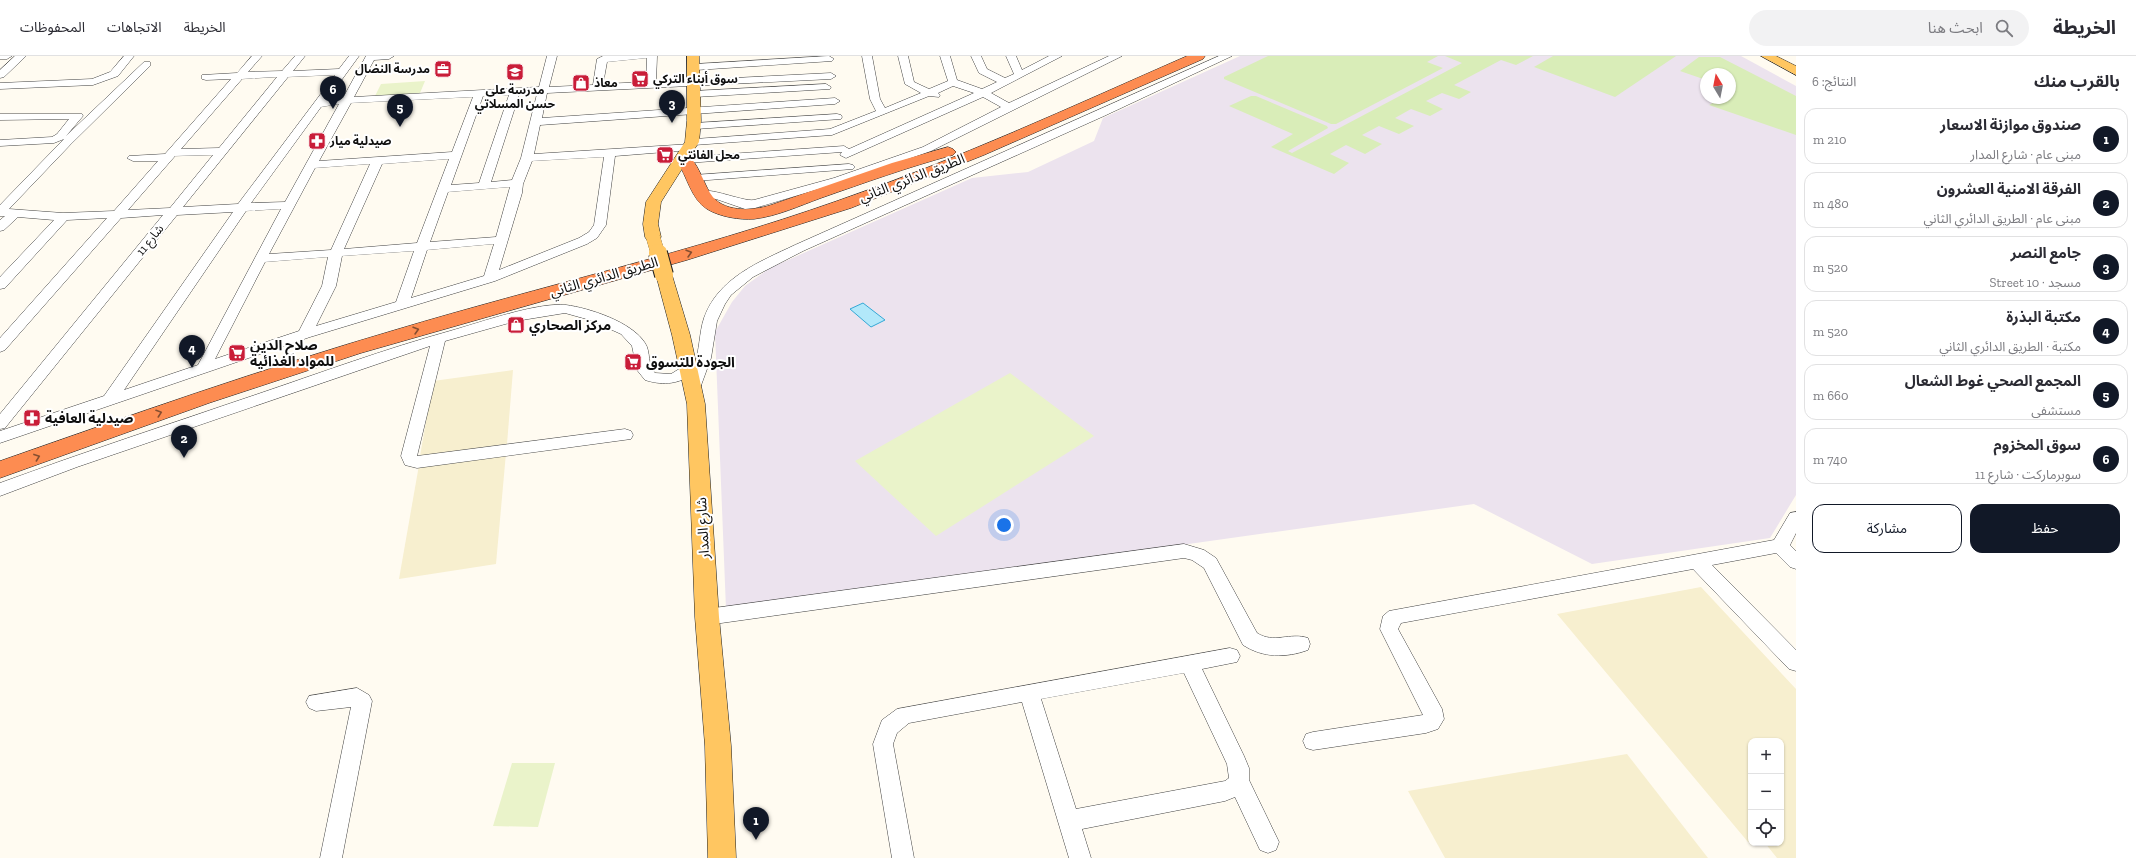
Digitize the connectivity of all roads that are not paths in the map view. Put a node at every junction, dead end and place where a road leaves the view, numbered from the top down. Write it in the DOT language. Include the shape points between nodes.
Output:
graph roads {
  1 [pos="0,56"];
  2 [pos="7,56"];
  3 [pos="21,56"];
  4 [pos="129,56"];
  5 [pos="256,56"];
  6 [pos="300,56"];
  7 [pos="354,56"];
  8 [pos="389,56"];
  9 [pos="552,56"];
  10 [pos="644,56"];
  11 [pos="652,56"];
  12 [pos="867,56"];
  13 [pos="903,56"];
  14 [pos="945,56"];
  15 [pos="976,56"];
  16 [pos="1011,56"];
  17 [pos="1117,56"];
  18 [pos="1177,56"];
  19 [pos="1198,56"];
  20 [pos="1227,56"];
  21 [pos="1767,56"];
  22 [pos="1782,56"];
  23 [pos="370,57"];
  24 [pos="1052,57"];
  25 [pos="829,58"];
  26 [pos="695,60"];
  27 [pos="1796,63"];
  28 [pos="147,64"];
  29 [pos="1796,71"];
  30 [pos="342,72"];
  31 [pos="285,74"];
  32 [pos="1019,74"];
  33 [pos="0,75"];
  34 [pos="238,76"];
  35 [pos="831,76"];
  36 [pos="206,77"];
  37 [pos="953,82"];
  38 [pos="1005,82"];
  39 [pos="651,85"];
  40 [pos="0,86"];
  41 [pos="695,86"];
  42 [pos="598,87"];
  43 [pos="833,87"];
  44 [pos="329,91"];
  45 [pos="542,91"];
  46 [pos="515,92"];
  47 [pos="931,92"];
  48 [pos="983,93"];
  49 [pos="479,94"];
  50 [pos="347,100"];
  51 [pos="835,101"];
  52 [pos="316,105"];
  53 [pos="956,105"];
  54 [pos="1008,107"];
  55 [pos="1080,108"];
  56 [pos="695,112"];
  57 [pos="882,112"];
  58 [pos="837,116"];
  59 [pos="0,117"];
  60 [pos="535,122"];
  61 [pos="696,126"];
  62 [pos="838,130"];
  63 [pos="0,143"];
  64 [pos="1027,147"];
  65 [pos="955,150"];
  66 [pos="223,151"];
  67 [pos="610,152"];
  68 [pos="845,152"];
  69 [pos="689,153"];
  70 [pos="168,155"];
  71 [pos="456,155"];
  72 [pos="133,158"];
  73 [pos="527,158"];
  74 [pos="377,161"];
  75 [pos="312,165"];
  76 [pos="936,169"];
  77 [pos="850,171"];
  78 [pos="695,178"];
  79 [pos="517,183"];
  80 [pos="484,186"];
  81 [pos="443,189"];
  82 [pos="702,194"];
  83 [pos="290,205"];
  84 [pos="241,209"];
  85 [pos="0,212"];
  86 [pos="173,212"];
  87 [pos="14,214"];
  88 [pos="115,215"];
  89 [pos="63,217"];
  90 [pos="0,227"];
  91 [pos="502,240"];
  92 [pos="421,248"];
  93 [pos="336,252"];
  94 [pos="260,260"];
  95 [pos="490,278"];
  96 [pos="0,285"];
  97 [pos="401,306"];
  98 [pos="306,334"];
  99 [pos="438,338"];
  100 [pos="0,347"];
  101 [pos="204,367"];
  102 [pos="691,378"];
  103 [pos="110,399"];
  104 [pos="0,424"];
  105 [pos="625,435"];
  106 [pos="0,437"];
  107 [pos="0,456"];
  108 [pos="0,470"];
  109 [pos="0,490"];
  110 [pos="1796,518"];
  111 [pos="1780,546"];
  112 [pos="1698,562"];
  113 [pos="1796,562"];
  114 [pos="707,617"];
  115 [pos="1301,644"];
  116 [pos="1230,656"];
  117 [pos="1796,663"];
  118 [pos="1190,664"];
  119 [pos="1029,692"];
  120 [pos="316,702"];
  121 [pos="1313,741"];
  122 [pos="1239,782"];
  123 [pos="1068,821"];
  124 [pos="1268,842"];
  125 [pos="331,858"];
  126 [pos="722,858"];
  127 [pos="903,858"];
  128 [pos="1080,858"];
  1 -- 2 [label="street"];
  3 -- 33 [label="street"];
  4 -- 40 [label="street" via="114,74 93,82"];
  5 -- 34 [label="street"];
  6 -- 31 [label="street, شارع 11"];
  7 -- 30 [label="street"];
  8 -- 23 [label="street"];
  9 -- 45 [label="street"];
  10 -- 42 [label="street" via="602,59"];
  11 -- 39 [label="street"];
  12 -- 57 [label="street" via="876,99"];
  13 -- 47 [label="street" via="910,84"];
  14 -- 37 [label="street"];
  15 -- 38 [label="street" via="984,71"];
  16 -- 32 [label="street"];
  17 -- 54 [label="street"];
  18 -- 65 [label="highway, الطريق الدائري الثاني"];
  19 -- 55 [label="highway, الطريق الدائري الثاني"];
  20 -- 64 [label="street"];
  21 -- 29 [label="main road"];
  22 -- 27 [label="main road"];
  23 -- 50 [label="street"];
  24 -- 32 [label="street"];
  25 -- 26 [label="street"];
  25 -- 35 [label="street"];
  26 -- 41 [label="main road"];
  28 -- 85 [label="street"];
  30 -- 31 [label="street"];
  30 -- 44 [label="street"];
  31 -- 34 [label="street"];
  31 -- 66 [label="street, شارع 11"];
  32 -- 38 [label="street"];
  34 -- 36 [label="street"];
  34 -- 70 [label="street"];
  35 -- 41 [label="street"];
  35 -- 43 [label="street"];
  37 -- 47 [label="street"];
  37 -- 48 [label="street"];
  38 -- 48 [label="street"];
  39 -- 41 [label="street"];
  39 -- 42 [label="street"];
  41 -- 43 [label="street"];
  41 -- 56 [label="main road"];
  42 -- 45 [label="street"];
  43 -- 51 [label="street"];
  44 -- 50 [label="street"];
  44 -- 52 [label="street"];
  45 -- 46 [label="street"];
  45 -- 60 [label="street"];
  46 -- 49 [label="street"];
  46 -- 80 [label="street"];
  47 -- 53 [label="street"];
  47 -- 57 [label="street"];
  48 -- 53 [label="street"];
  48 -- 54 [label="street"];
  49 -- 50 [label="street"];
  49 -- 71 [label="street"];
  50 -- 52 [label="street"];
  50 -- 75 [label="street"];
  51 -- 56 [label="street"];
  51 -- 58 [label="street"];
  52 -- 84 [label="street"];
  53 -- 68 [label="street"];
  54 -- 77 [label="street" via="927,148"];
  55 -- 64 [label="highway" via="1065,123 1034,136"];
  55 -- 76 [label="highway, الطريق الدائري الثاني"];
  56 -- 60 [label="street"];
  56 -- 61 [label="main road"];
  56 -- 69 [label="main road"];
  57 -- 62 [label="street"];
  58 -- 61 [label="street"];
  58 -- 62 [label="street"];
  59 -- 63 [label="street" via="78,116 61,136 54,140"];
  60 -- 73 [label="street"];
  61 -- 69 [label="main road"];
  62 -- 68 [label="street"];
  62 -- 69 [label="street"];
  64 -- 76 [label="highway" via="999,152 963,166"];
  64 -- 102 [label="street" via="799,248 752,272 725,293 717,304 707,334 703,360"];
  65 -- 82 [label="highway" via="919,159 753,214 738,214 714,206"];
  65 -- 107 [label="highway, الطريق الدائري الثاني" via="898,174 781,214 294,355 139,405"];
  66 -- 70 [label="street"];
  66 -- 86 [label="street, شارع 11"];
  67 -- 69 [label="street"];
  67 -- 73 [label="street"];
  67 -- 95 [label="street" via="602,216 600,225 593,235"];
  68 -- 69 [label="street"];
  68 -- 77 [label="street"];
  69 -- 78 [label="highway"];
  69 -- 102 [label="main road, شارع المدار, bridge" via="653,203 650,228"];
  70 -- 72 [label="street"];
  70 -- 88 [label="street"];
  71 -- 74 [label="street"];
  71 -- 81 [label="street"];
  73 -- 79 [label="street"];
  74 -- 75 [label="street"];
  74 -- 93 [label="street"];
  75 -- 83 [label="street"];
  108 -- 76 [label="highway, الطريق الدائري الثاني, one-way" via="294,367 775,227 845,204"];
  77 -- 78 [label="street"];
  77 -- 82 [label="street" via="750,205"];
  78 -- 82 [label="highway"];
  79 -- 80 [label="street"];
  79 -- 91 [label="street"];
  80 -- 81 [label="street"];
  81 -- 92 [label="street"];
  83 -- 84 [label="street"];
  83 -- 94 [label="street"];
  84 -- 86 [label="street"];
  84 -- 103 [label="street"];
  85 -- 87 [label="street"];
  86 -- 88 [label="street"];
  86 -- 104 [label="street, شارع 11"];
  87 -- 89 [label="street"];
  87 -- 90 [label="street"];
  88 -- 89 [label="street"];
  88 -- 100 [label="street"];
  89 -- 96 [label="street"];
  91 -- 92 [label="street"];
  91 -- 95 [label="street"];
  92 -- 93 [label="street"];
  92 -- 97 [label="street"];
  93 -- 94 [label="street"];
  93 -- 98 [label="street" via="329,286"];
  94 -- 101 [label="street"];
  95 -- 97 [label="street"];
  97 -- 98 [label="street"];
  98 -- 101 [label="street"];
  99 -- 102 [label="street" via="544,310 565,309 595,317 626,330 639,345 644,370 650,377"];
  99 -- 105 [label="street" via="409,456 411,461"];
  99 -- 109 [label="street" via="78,460"];
  101 -- 103 [label="street"];
  102 -- 114 [label="main road, شارع المدار" via="698,429"];
  103 -- 106 [label="street"];
  110 -- 111 [label="street"];
  111 -- 112 [label="street"];
  111 -- 113 [label="street"];
  112 -- 117 [label="street"];
  112 -- 121 [label="street" via="1396,616 1390,621 1389,629 1432,709 1434,719 1426,724"];
  114 -- 115 [label="street" via="1184,551 1198,555 1210,563 1250,639 1267,648"];
  114 -- 126 [label="main road, شارع المدار" via="718,746"];
  116 -- 118 [label="street"];
  118 -- 119 [label="street"];
  118 -- 122 [label="street" via="1237,763"];
  119 -- 123 [label="street"];
  119 -- 127 [label="street" via="904,715 890,727 883,744"];
  120 -- 125 [label="street" via="357,697 362,701"];
  122 -- 123 [label="street" via="1234,788 1225,791"];
  122 -- 124 [label="street"];
  123 -- 128 [label="street"];
}
